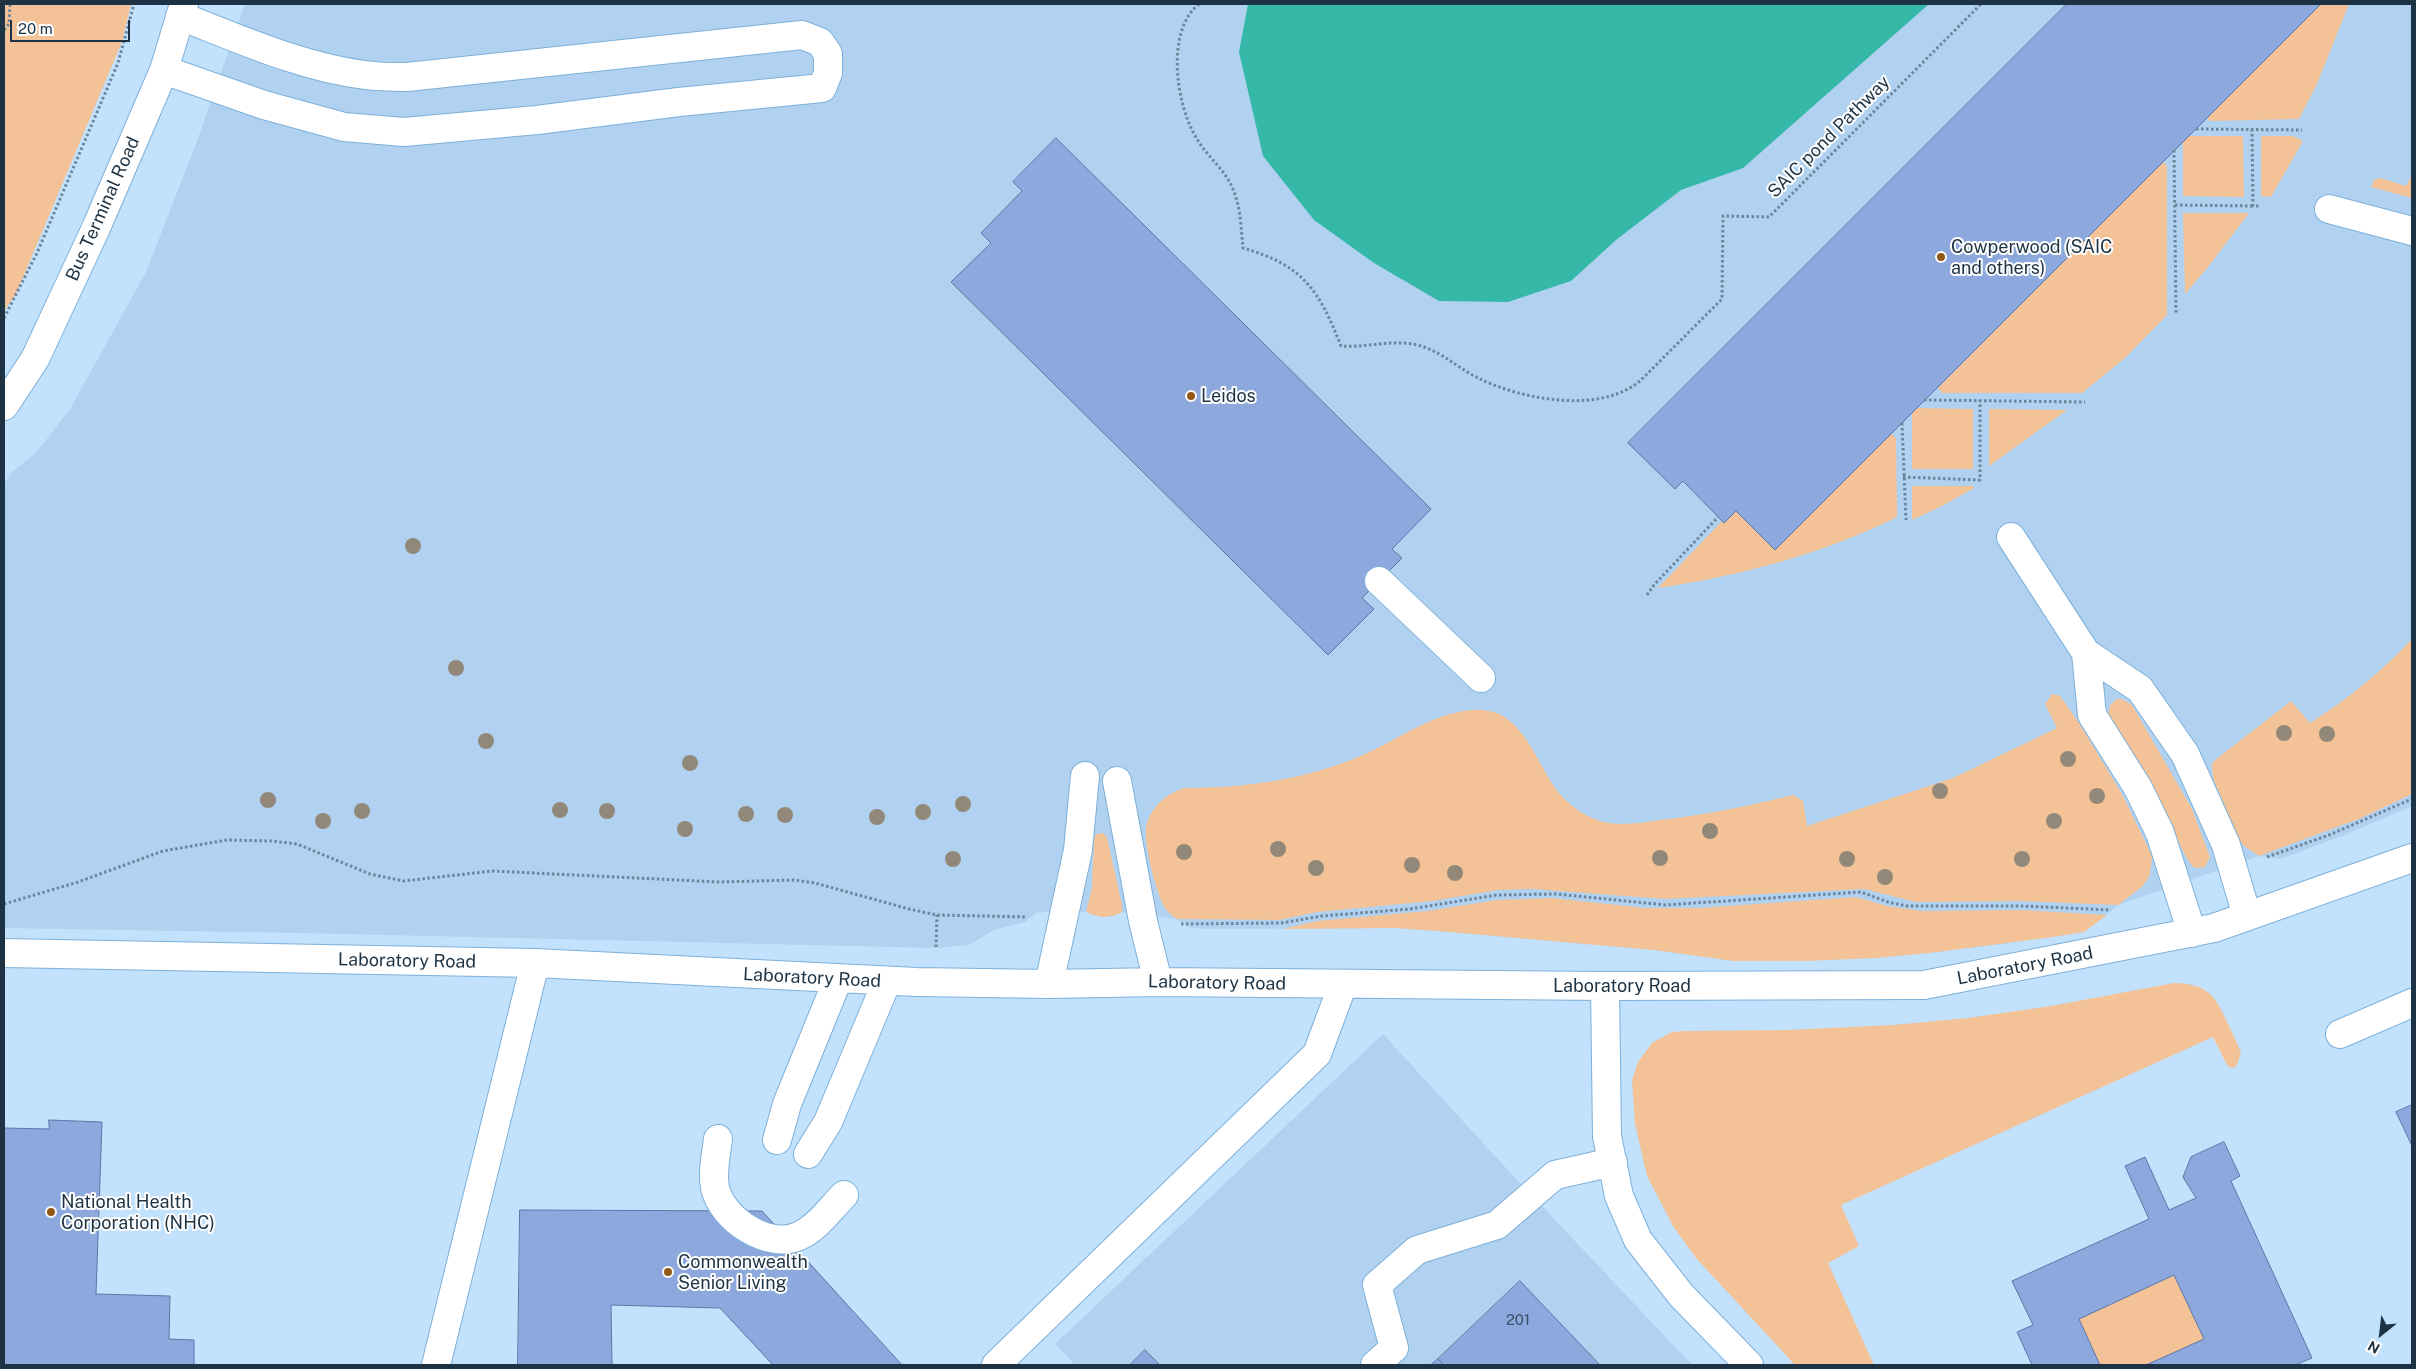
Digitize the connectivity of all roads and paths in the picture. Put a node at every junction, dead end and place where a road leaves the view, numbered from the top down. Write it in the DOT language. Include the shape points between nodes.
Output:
graph roads {
  1 [pos="10,4"];
  2 [pos="134,4"];
  3 [pos="1199,4"];
  4 [pos="1981,4"];
  5 [pos="182,10"];
  6 [pos="4,30"];
  7 [pos="164,70"];
  8 [pos="2196,129"];
  9 [pos="2252,129"];
  10 [pos="2302,130"];
  11 [pos="2174,150"];
  12 [pos="2175,205"];
  13 [pos="2253,206"];
  14 [pos="2259,206"];
  15 [pos="2329,208"];
  16 [pos="2412,230"];
  17 [pos="2176,313"];
  18 [pos="4,318"];
  19 [pos="1924,400"];
  20 [pos="1980,400"];
  21 [pos="2085,402"];
  22 [pos="4,406"];
  23 [pos="1902,423"];
  24 [pos="1904,477"];
  25 [pos="1718,517"];
  26 [pos="1906,520"];
  27 [pos="2011,537"];
  28 [pos="1379,581"];
  29 [pos="1647,595"];
  30 [pos="2086,653"];
  31 [pos="1481,678"];
  32 [pos="1085,776"];
  33 [pos="1117,781"];
  34 [pos="2412,799"];
  35 [pos="2266,858"];
  36 [pos="2412,858"];
  37 [pos="4,904"];
  38 [pos="2112,910"];
  39 [pos="937,915"];
  40 [pos="2247,916"];
  41 [pos="1032,918"];
  42 [pos="1181,924"];
  43 [pos="2192,933"];
  44 [pos="936,948"];
  45 [pos="4,953"];
  46 [pos="536,963"];
  47 [pos="838,979"];
  48 [pos="887,982"];
  49 [pos="1158,982"];
  50 [pos="1049,984"];
  51 [pos="1343,984"];
  52 [pos="1604,986"];
  53 [pos="2412,1003"];
  54 [pos="2340,1034"];
  55 [pos="718,1138"];
  56 [pos="777,1140"];
  57 [pos="808,1154"];
  58 [pos="1613,1162"];
  59 [pos="844,1195"];
  60 [pos="436,1365"];
  61 [pos="996,1365"];
  62 [pos="1375,1365"];
  63 [pos="1749,1365"];
  1 -- 6 [label="path" via="9,24"];
  2 -- 18 [label="path" via="118,63 37,254"];
  3 -- 4 [label="path, SAIC pond Pathway" via="1180,36 1178,85 1195,138 1222,169 1234,192 1243,248 1294,270 1312,287 1327,310 1341,346 1417,345 1433,350 1501,388 1549,399 1575,400 1615,395 1640,381 1722,299 1723,216 1769,217"];
  5 -- 7 [label="street, Bus Terminal Road"];
  5 -- 7 [label="street" via="273,52 366,76 407,77 802,34 820,42 828,54 828,72 822,88 404,132 344,127"];
  7 -- 22 [label="street, Bus Terminal Road" via="35,360"];
  8 -- 9 [label="path"];
  9 -- 10 [label="path"];
  9 -- 13 [label="path"];
  11 -- 12 [label="path"];
  12 -- 13 [label="path"];
  12 -- 17 [label="path"];
  13 -- 14 [label="path"];
  15 -- 16 [label="street"];
  19 -- 20 [label="path"];
  20 -- 21 [label="path"];
  20 -- 24 [label="path" via="1980,480"];
  23 -- 24 [label="path"];
  24 -- 26 [label="path"];
  25 -- 29 [label="path"];
  27 -- 30 [label="street"];
  28 -- 31 [label="street"];
  30 -- 40 [label="street" via="2140,690 2185,754 2226,845"];
  30 -- 43 [label="street" via="2092,715 2138,788 2160,833"];
  32 -- 50 [label="street" via="1078,850"];
  33 -- 49 [label="street" via="1143,921"];
  34 -- 35 [label="path"];
  36 -- 40 [label="street, Laboratory Road"];
  37 -- 39 [label="path" via="78,882 163,851 227,840 272,840 297,844 370,874 404,881 492,871 719,882 794,880"];
  38 -- 42 [label="path" via="1915,906 1888,902 1861,892 1665,904 1528,894 1322,916 1281,924"];
  39 -- 41 [label="path"];
  39 -- 44 [label="path"];
  40 -- 43 [label="street, Laboratory Road"];
  43 -- 52 [label="street, Laboratory Road" via="1924,985"];
  45 -- 46 [label="street, Laboratory Road"];
  46 -- 47 [label="street, Laboratory Road"];
  46 -- 60 [label="street"];
  47 -- 48 [label="street, Laboratory Road"];
  47 -- 56 [label="street"];
  48 -- 50 [label="street, Laboratory Road"];
  48 -- 57 [label="street" via="828,1122"];
  49 -- 50 [label="street, Laboratory Road"];
  49 -- 51 [label="street, Laboratory Road"];
  51 -- 52 [label="street, Laboratory Road"];
  51 -- 61 [label="street" via="1317,1054"];
  52 -- 58 [label="street" via="1607,1136"];
  53 -- 54 [label="street"];
  55 -- 59 [label="street" via="714,1170 722,1204 745,1229 760,1236 788,1239 799,1236"];
  58 -- 62 [label="street" via="1555,1175 1497,1225 1417,1250 1377,1285 1394,1348"];
  58 -- 63 [label="street" via="1619,1196 1638,1240 1681,1295"];
}
